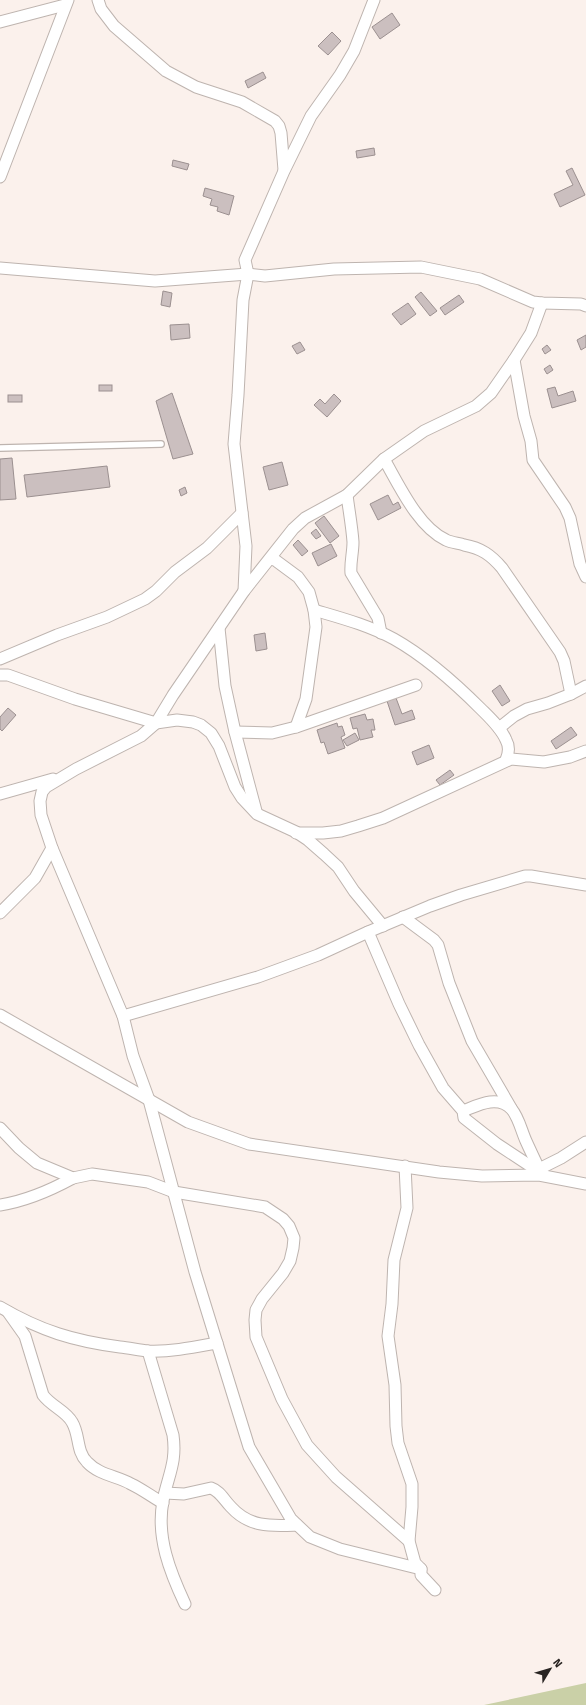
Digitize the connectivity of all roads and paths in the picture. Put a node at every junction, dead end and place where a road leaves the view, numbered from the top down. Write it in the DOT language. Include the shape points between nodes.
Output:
graph roads {
  1 [pos="98,0"];
  2 [pos="374,0"];
  3 [pos="66,2"];
  4 [pos="0,22"];
  5 [pos="284,171"];
  6 [pos="0,176"];
  7 [pos="0,268"];
  8 [pos="248,274"];
  9 [pos="542,303"];
  10 [pos="584,303"];
  11 [pos="514,360"];
  12 [pos="161,444"];
  13 [pos="0,448"];
  14 [pos="384,459"];
  15 [pos="347,495"];
  16 [pos="242,513"];
  17 [pos="270,559"];
  18 [pos="586,577"];
  19 [pos="244,590"];
  20 [pos="314,610"];
  21 [pos="219,628"];
  22 [pos="382,633"];
  23 [pos="0,659"];
  24 [pos="0,675"];
  25 [pos="416,685"];
  26 [pos="586,686"];
  27 [pos="571,694"];
  28 [pos="156,723"];
  29 [pos="296,727"];
  30 [pos="499,728"];
  31 [pos="235,732"];
  32 [pos="586,751"];
  33 [pos="506,760"];
  34 [pos="59,779"];
  35 [pos="0,794"];
  36 [pos="257,814"];
  37 [pos="296,832"];
  38 [pos="52,848"];
  39 [pos="586,885"];
  40 [pos="0,913"];
  41 [pos="403,918"];
  42 [pos="383,926"];
  43 [pos="368,932"];
  44 [pos="0,1015"];
  45 [pos="123,1016"];
  46 [pos="149,1100"];
  47 [pos="510,1108"];
  48 [pos="463,1111"];
  49 [pos="0,1128"];
  50 [pos="586,1142"];
  51 [pos="405,1166"];
  52 [pos="540,1172"];
  53 [pos="74,1178"];
  54 [pos="586,1184"];
  55 [pos="174,1192"];
  56 [pos="0,1205"];
  57 [pos="4,1309"];
  58 [pos="217,1343"];
  59 [pos="148,1351"];
  60 [pos="164,1498"];
  61 [pos="297,1525"];
  62 [pos="409,1541"];
  63 [pos="421,1569"];
  64 [pos="435,1590"];
  65 [pos="185,1604"];
  1 -- 5 [label="street" via="101,9 114,26 166,71 196,87 242,102 274,121 281,133"];
  2 -- 5 [label="street" via="354,51 311,116"];
  3 -- 4 [label="street"];
  3 -- 6 [label="street"];
  5 -- 8 [label="street" via="245,260"];
  7 -- 8 [label="street" via="155,280"];
  8 -- 9 [label="street" via="265,276 334,269 421,267 480,279 533,302"];
  8 -- 16 [label="street" via="243,300 234,444"];
  9 -- 10 [label="street"];
  9 -- 11 [label="street" via="531,333"];
  11 -- 14 [label="street" via="491,393 476,406 424,430"];
  11 -- 18 [label="street" via="533,460 570,518 580,564"];
  12 -- 13 [label="lane"];
  14 -- 15 [label="street"];
  14 -- 27 [label="street" via="411,505 434,533 447,541 483,550 502,568 560,652"];
  15 -- 17 [label="street" via="305,518"];
  15 -- 22 [label="street" via="353,553 351,573 378,618"];
  16 -- 19 [label="street" via="246,546"];
  16 -- 23 [label="street" via="207,548 174,572 145,599 107,617"];
  17 -- 19 [label="street"];
  17 -- 20 [label="street" via="298,577 309,592"];
  19 -- 21 [label="street"];
  20 -- 22 [label="street" via="353,621"];
  20 -- 29 [label="street" via="316,627 306,700"];
  21 -- 28 [label="street"];
  21 -- 31 [label="street" via="225,686"];
  22 -- 30 [label="street" via="409,649 452,681"];
  24 -- 28 [label="street" via="8,675 75,700"];
  25 -- 29 [label="street"];
  26 -- 27 [label="street"];
  27 -- 30 [label="street" via="527,709"];
  28 -- 34 [label="street" via="141,736"];
  28 -- 36 [label="street" via="177,720 193,722 211,733 219,746 235,787"];
  29 -- 31 [label="street" via="272,732"];
  30 -- 33 [label="street" via="509,748"];
  31 -- 36 [label="street"];
  32 -- 33 [label="street" via="544,762"];
  33 -- 37 [label="street" via="383,818 329,832"];
  34 -- 35 [label="street" via="49,779"];
  34 -- 38 [label="street" via="46,787 40,801 41,815"];
  36 -- 37 [label="street"];
  37 -- 42 [label="street" via="338,867"];
  38 -- 40 [label="street" via="35,878"];
  38 -- 45 [label="street"];
  39 -- 41 [label="street" via="525,876 461,895"];
  41 -- 42 [label="street"];
  41 -- 47 [label="street" via="434,940 438,946 449,984 472,1041"];
  42 -- 43 [label="street"];
  43 -- 45 [label="street" via="318,955 258,977"];
  43 -- 48 [label="street" via="420,1045 443,1088"];
  44 -- 46 [label="street"];
  45 -- 46 [label="street" via="133,1056"];
  46 -- 51 [label="street" via="188,1122 249,1144"];
  46 -- 55 [label="street"];
  47 -- 48 [label="street" via="490,1102"];
  47 -- 52 [label="street" via="517,1116"];
  48 -- 52 [label="street" via="464,1118 480,1132"];
  49 -- 53 [label="street" via="37,1163"];
  50 -- 52 [label="street"];
  51 -- 52 [label="street" via="482,1176"];
  51 -- 62 [label="street" via="407,1208 394,1260 388,1336 398,1443 412,1484"];
  52 -- 54 [label="street"];
  53 -- 55 [label="street" via="92,1174 132,1179"];
  53 -- 56 [label="street" via="23,1200"];
  55 -- 58 [label="street"];
  55 -- 62 [label="street" via="265,1207 275,1212 289,1226 294,1238 290,1261 256,1310 256,1337 282,1399 307,1446 336,1477"];
  57 -- 59 [label="street" via="32,1325 69,1338"];
  57 -- 60 [label="street" via="25,1336 43,1395 73,1423 82,1455 87,1463 101,1473"];
  58 -- 59 [label="street"];
  58 -- 61 [label="street" via="249,1447"];
  59 -- 60 [label="street" via="173,1435 175,1450"];
  60 -- 61 [label="street" via="211,1488 219,1492 238,1514 254,1523 267,1526"];
  60 -- 65 [label="street" via="163,1537 167,1559"];
  61 -- 63 [label="street" via="310,1537 328,1545"];
  62 -- 63 [label="street" via="415,1563"];
  63 -- 64 [label="street" via="421,1575"];
}
